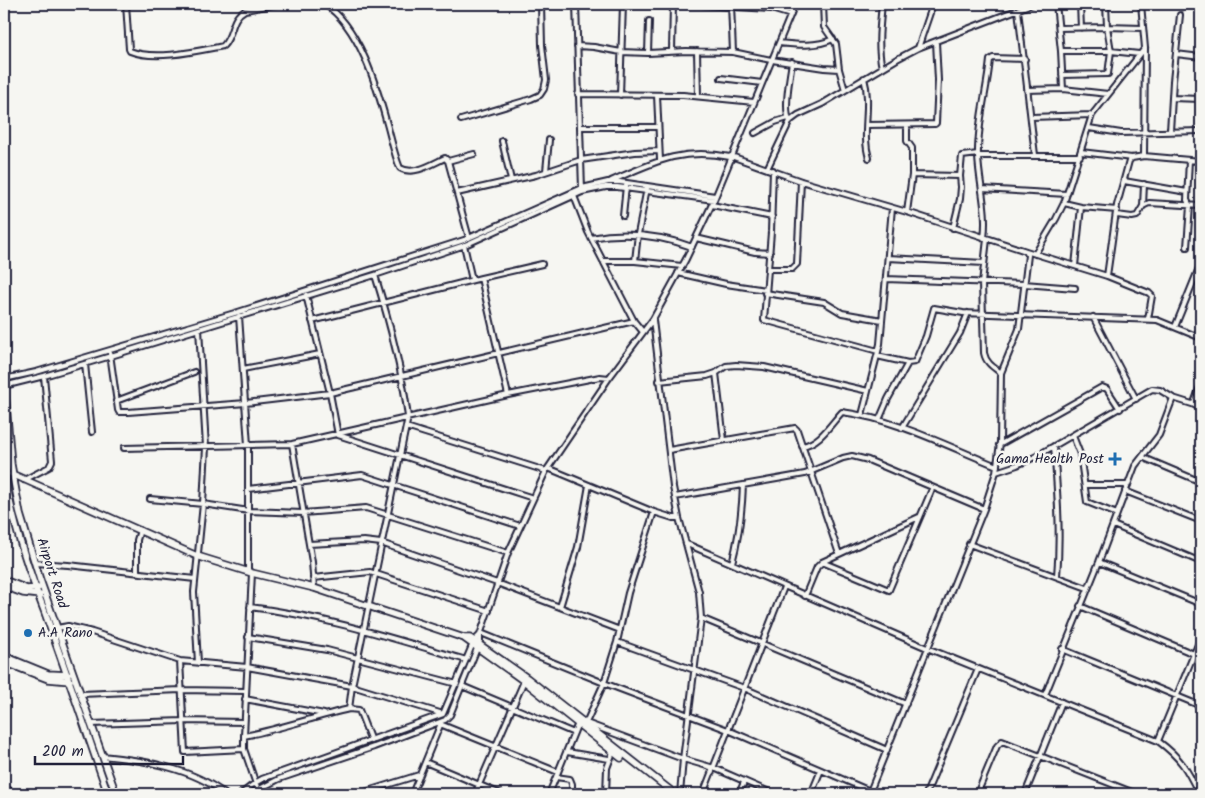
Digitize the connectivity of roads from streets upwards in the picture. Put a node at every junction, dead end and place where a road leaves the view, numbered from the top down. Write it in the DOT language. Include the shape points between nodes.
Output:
graph roads {
  1 [pos="126,4"];
  2 [pos="278,4"];
  3 [pos="324,4"];
  4 [pos="542,4"];
  5 [pos="576,4"];
  6 [pos="598,4"];
  7 [pos="623,4"];
  8 [pos="674,4"];
  9 [pos="795,4"];
  10 [pos="823,4"];
  11 [pos="882,4"];
  12 [pos="933,4"];
  13 [pos="1032,4"];
  14 [pos="1056,4"];
  15 [pos="1080,4"];
  16 [pos="1106,4"];
  17 [pos="1141,4"];
  18 [pos="732,5"];
  19 [pos="1018,10"];
  20 [pos="791,14"];
  21 [pos="1180,15"];
  22 [pos="648,21"];
  23 [pos="1107,27"];
  24 [pos="1059,28"];
  25 [pos="1081,28"];
  26 [pos="1143,28"];
  27 [pos="833,39"];
  28 [pos="936,42"];
  29 [pos="779,43"];
  30 [pos="577,46"];
  31 [pos="918,48"];
  32 [pos="1144,48"];
  33 [pos="672,51"];
  34 [pos="697,51"];
  35 [pos="1061,51"];
  36 [pos="1111,51"];
  37 [pos="621,52"];
  38 [pos="734,52"];
  39 [pos="648,53"];
  40 [pos="1139,54"];
  41 [pos="1176,54"];
  42 [pos="1201,57"];
  43 [pos="1025,59"];
  44 [pos="772,60"];
  45 [pos="792,62"];
  46 [pos="882,68"];
  47 [pos="838,69"];
  48 [pos="1062,75"];
  49 [pos="721,78"];
  50 [pos="864,78"];
  51 [pos="762,83"];
  52 [pos="1063,89"];
  53 [pos="845,90"];
  54 [pos="1027,90"];
  55 [pos="578,94"];
  56 [pos="1108,94"];
  57 [pos="620,95"];
  58 [pos="657,95"];
  59 [pos="698,96"];
  60 [pos="1172,98"];
  61 [pos="1201,99"];
  62 [pos="754,102"];
  63 [pos="1092,115"];
  64 [pos="1031,117"];
  65 [pos="461,120"];
  66 [pos="789,120"];
  67 [pos="868,125"];
  68 [pos="907,125"];
  69 [pos="580,127"];
  70 [pos="658,127"];
  71 [pos="1088,128"];
  72 [pos="1144,131"];
  73 [pos="1170,131"];
  74 [pos="1201,131"];
  75 [pos="755,133"];
  76 [pos="549,140"];
  77 [pos="502,141"];
  78 [pos="659,151"];
  79 [pos="474,154"];
  80 [pos="1081,154"];
  81 [pos="978,155"];
  82 [pos="1035,155"];
  83 [pos="1144,156"];
  84 [pos="731,157"];
  85 [pos="869,158"];
  86 [pos="1132,158"];
  87 [pos="581,160"];
  88 [pos="660,160"];
  89 [pos="1189,160"];
  90 [pos="448,161"];
  91 [pos="1201,161"];
  92 [pos="767,169"];
  93 [pos="772,170"];
  94 [pos="546,171"];
  95 [pos="912,175"];
  96 [pos="960,176"];
  97 [pos="511,180"];
  98 [pos="801,181"];
  99 [pos="1124,181"];
  100 [pos="608,182"];
  101 [pos="1144,184"];
  102 [pos="626,185"];
  103 [pos="647,188"];
  104 [pos="982,189"];
  105 [pos="582,190"];
  106 [pos="1187,192"];
  107 [pos="457,193"];
  108 [pos="1067,194"];
  109 [pos="574,196"];
  110 [pos="715,198"];
  111 [pos="1064,203"];
  112 [pos="712,205"];
  113 [pos="1143,206"];
  114 [pos="1190,206"];
  115 [pos="1201,206"];
  116 [pos="1081,207"];
  117 [pos="892,208"];
  118 [pos="907,212"];
  119 [pos="1117,213"];
  120 [pos="623,216"];
  121 [pos="772,217"];
  122 [pos="953,228"];
  123 [pos="638,234"];
  124 [pos="469,238"];
  125 [pos="592,238"];
  126 [pos="696,238"];
  127 [pos="986,238"];
  128 [pos="464,240"];
  129 [pos="465,246"];
  130 [pos="692,247"];
  131 [pos="1187,247"];
  132 [pos="1026,251"];
  133 [pos="770,252"];
  134 [pos="1035,254"];
  135 [pos="888,258"];
  136 [pos="603,261"];
  137 [pos="635,261"];
  138 [pos="984,263"];
  139 [pos="1201,263"];
  140 [pos="542,264"];
  141 [pos="682,266"];
  142 [pos="1075,266"];
  143 [pos="768,269"];
  144 [pos="678,273"];
  145 [pos="375,275"];
  146 [pos="1107,276"];
  147 [pos="481,278"];
  148 [pos="886,279"];
  149 [pos="472,280"];
  150 [pos="982,283"];
  151 [pos="1024,284"];
  152 [pos="1074,288"];
  153 [pos="766,292"];
  154 [pos="306,296"];
  155 [pos="383,302"];
  156 [pos="968,313"];
  157 [pos="983,313"];
  158 [pos="239,314"];
  159 [pos="1022,314"];
  160 [pos="1093,317"];
  161 [pos="653,319"];
  162 [pos="1148,319"];
  163 [pos="882,320"];
  164 [pos="312,321"];
  165 [pos="634,321"];
  166 [pos="1175,327"];
  167 [pos="199,329"];
  168 [pos="643,332"];
  169 [pos="1201,338"];
  170 [pos="109,350"];
  171 [pos="320,354"];
  172 [pos="499,354"];
  173 [pos="878,354"];
  174 [pos="111,356"];
  175 [pos="908,363"];
  176 [pos="85,364"];
  177 [pos="243,369"];
  178 [pos="194,372"];
  179 [pos="716,373"];
  180 [pos="1001,373"];
  181 [pos="44,376"];
  182 [pos="400,376"];
  183 [pos="609,378"];
  184 [pos="4,380"];
  185 [pos="659,381"];
  186 [pos="1201,384"];
  187 [pos="4,386"];
  188 [pos="868,391"];
  189 [pos="330,393"];
  190 [pos="508,395"];
  191 [pos="1173,398"];
  192 [pos="1136,399"];
  193 [pos="116,401"];
  194 [pos="246,403"];
  195 [pos="1192,404"];
  196 [pos="1201,404"];
  197 [pos="205,406"];
  198 [pos="1120,409"];
  199 [pos="862,415"];
  200 [pos="408,417"];
  201 [pos="879,420"];
  202 [pos="406,427"];
  203 [pos="902,428"];
  204 [pos="92,432"];
  205 [pos="338,435"];
  206 [pos="1073,436"];
  207 [pos="724,440"];
  208 [pos="292,444"];
  209 [pos="248,445"];
  210 [pos="999,445"];
  211 [pos="802,446"];
  212 [pos="1054,446"];
  213 [pos="206,447"];
  214 [pos="124,448"];
  215 [pos="669,450"];
  216 [pos="400,455"];
  217 [pos="1142,457"];
  218 [pos="4,466"];
  219 [pos="996,466"];
  220 [pos="547,470"];
  221 [pos="810,472"];
  222 [pos="996,472"];
  223 [pos="12,474"];
  224 [pos="24,480"];
  225 [pos="298,482"];
  226 [pos="1201,482"];
  227 [pos="394,484"];
  228 [pos="589,485"];
  229 [pos="743,485"];
  230 [pos="1085,485"];
  231 [pos="1128,485"];
  232 [pos="248,489"];
  233 [pos="932,489"];
  234 [pos="1125,491"];
  235 [pos="675,497"];
  236 [pos="533,498"];
  237 [pos="150,500"];
  238 [pos="203,504"];
  239 [pos="984,509"];
  240 [pos="249,511"];
  241 [pos="654,512"];
  242 [pos="303,513"];
  243 [pos="388,514"];
  244 [pos="1117,514"];
  245 [pos="920,517"];
  246 [pos="679,518"];
  247 [pos="1201,521"];
  248 [pos="1113,525"];
  249 [pos="520,526"];
  250 [pos="140,530"];
  251 [pos="381,543"];
  252 [pos="309,544"];
  253 [pos="687,544"];
  254 [pos="969,544"];
  255 [pos="508,553"];
  256 [pos="839,554"];
  257 [pos="197,556"];
  258 [pos="822,562"];
  259 [pos="1099,562"];
  260 [pos="1201,562"];
  261 [pos="35,563"];
  262 [pos="732,563"];
  263 [pos="137,572"];
  264 [pos="250,572"];
  265 [pos="376,574"];
  266 [pos="1057,576"];
  267 [pos="313,578"];
  268 [pos="195,579"];
  269 [pos="4,580"];
  270 [pos="497,583"];
  271 [pos="4,586"];
  272 [pos="784,587"];
  273 [pos="314,588"];
  274 [pos="1088,588"];
  275 [pos="44,591"];
  276 [pos="36,592"];
  277 [pos="805,596"];
  278 [pos="1201,604"];
  279 [pos="369,606"];
  280 [pos="1080,606"];
  281 [pos="250,607"];
  282 [pos="560,607"];
  283 [pos="489,611"];
  284 [pos="701,618"];
  285 [pos="57,628"];
  286 [pos="364,630"];
  287 [pos="620,630"];
  288 [pos="480,634"];
  289 [pos="1201,636"];
  290 [pos="248,637"];
  291 [pos="617,642"];
  292 [pos="762,643"];
  293 [pos="476,644"];
  294 [pos="927,648"];
  295 [pos="1062,649"];
  296 [pos="1194,654"];
  297 [pos="4,656"];
  298 [pos="358,657"];
  299 [pos="466,660"];
  300 [pos="180,661"];
  301 [pos="4,662"];
  302 [pos="198,663"];
  303 [pos="247,667"];
  304 [pos="695,669"];
  305 [pos="978,669"];
  306 [pos="71,678"];
  307 [pos="524,681"];
  308 [pos="604,683"];
  309 [pos="456,684"];
  310 [pos="352,686"];
  311 [pos="462,686"];
  312 [pos="744,688"];
  313 [pos="182,690"];
  314 [pos="245,692"];
  315 [pos="80,694"];
  316 [pos="1045,695"];
  317 [pos="1178,697"];
  318 [pos="245,699"];
  319 [pos="1062,702"];
  320 [pos="906,704"];
  321 [pos="1201,706"];
  322 [pos="513,707"];
  323 [pos="349,709"];
  324 [pos="326,714"];
  325 [pos="443,714"];
  326 [pos="688,715"];
  327 [pos="183,721"];
  328 [pos="244,722"];
  329 [pos="441,722"];
  330 [pos="578,723"];
  331 [pos="91,724"];
  332 [pos="586,725"];
  333 [pos="728,730"];
  334 [pos="574,733"];
  335 [pos="244,736"];
  336 [pos="371,741"];
  337 [pos="1158,741"];
  338 [pos="496,746"];
  339 [pos="244,749"];
  340 [pos="887,750"];
  341 [pos="567,752"];
  342 [pos="613,752"];
  343 [pos="102,756"];
  344 [pos="1040,756"];
  345 [pos="683,759"];
  346 [pos="610,760"];
  347 [pos="425,762"];
  348 [pos="714,768"];
  349 [pos="821,770"];
  350 [pos="419,775"];
  351 [pos="557,775"];
  352 [pos="744,782"];
  353 [pos="255,783"];
  354 [pos="478,784"];
  355 [pos="4,788"];
  356 [pos="258,790"];
  357 [pos="869,793"];
  358 [pos="15,794"];
  359 [pos="108,794"];
  360 [pos="116,794"];
  361 [pos="225,794"];
  362 [pos="241,794"];
  363 [pos="250,794"];
  364 [pos="358,794"];
  365 [pos="412,794"];
  366 [pos="475,794"];
  367 [pos="501,794"];
  368 [pos="549,794"];
  369 [pos="572,794"];
  370 [pos="606,794"];
  371 [pos="669,794"];
  372 [pos="674,794"];
  373 [pos="680,794"];
  374 [pos="703,794"];
  375 [pos="739,794"];
  376 [pos="774,794"];
  377 [pos="811,794"];
  378 [pos="877,794"];
  379 [pos="926,794"];
  380 [pos="977,794"];
  381 [pos="1025,794"];
  382 [pos="1137,794"];
  383 [pos="1199,794"];
  1 -- 2 [label="street" via="129,49 143,55 223,46 240,13"];
  3 -- 90 [label="street" via="344,21 366,63 400,168 408,171 445,158"];
  4 -- 65 [label="street" via="546,80 542,93"];
  5 -- 30 [label="street"];
  6 -- 7 [label="street"];
  7 -- 8 [label="street"];
  7 -- 37 [label="street"];
  8 -- 18 [label="street"];
  8 -- 33 [label="street"];
  9 -- 20 [label="street"];
  10 -- 27 [label="street" via="824,27"];
  11 -- 46 [label="street" via="878,44"];
  12 -- 31 [label="street"];
  13 -- 19 [label="street"];
  14 -- 24 [label="street"];
  15 -- 25 [label="street"];
  16 -- 23 [label="street"];
  17 -- 26 [label="street"];
  18 -- 20 [label="street"];
  18 -- 38 [label="street"];
  19 -- 28 [label="street"];
  19 -- 43 [label="street"];
  20 -- 29 [label="street"];
  21 -- 41 [label="street"];
  22 -- 39 [label="street"];
  23 -- 25 [label="street"];
  23 -- 26 [label="street"];
  23 -- 36 [label="street"];
  24 -- 25 [label="street"];
  24 -- 35 [label="street"];
  26 -- 32 [label="street"];
  27 -- 29 [label="street" via="824,43"];
  27 -- 47 [label="street"];
  28 -- 31 [label="street"];
  28 -- 68 [label="street" via="936,123"];
  29 -- 44 [label="street"];
  30 -- 37 [label="street"];
  30 -- 55 [label="street"];
  31 -- 46 [label="street"];
  32 -- 40 [label="street"];
  32 -- 72 [label="street"];
  33 -- 34 [label="street"];
  33 -- 39 [label="street"];
  34 -- 38 [label="street"];
  34 -- 59 [label="street"];
  35 -- 36 [label="street"];
  35 -- 48 [label="street"];
  36 -- 40 [label="street"];
  36 -- 48 [label="street" via="1108,74"];
  37 -- 39 [label="street"];
  37 -- 57 [label="street"];
  38 -- 44 [label="street"];
  40 -- 56 [label="street"];
  41 -- 42 [label="street"];
  41 -- 60 [label="street"];
  43 -- 54 [label="street"];
  43 -- 81 [label="street" via="990,60"];
  44 -- 45 [label="street"];
  44 -- 51 [label="street"];
  45 -- 47 [label="street"];
  45 -- 66 [label="street" via="787,104"];
  46 -- 50 [label="street"];
  47 -- 53 [label="street"];
  48 -- 52 [label="street"];
  49 -- 51 [label="street"];
  50 -- 53 [label="street"];
  50 -- 67 [label="street"];
  51 -- 62 [label="street"];
  52 -- 54 [label="street"];
  52 -- 56 [label="street"];
  53 -- 66 [label="street"];
  54 -- 64 [label="street"];
  55 -- 57 [label="street"];
  55 -- 69 [label="street"];
  56 -- 63 [label="street"];
  57 -- 58 [label="street"];
  58 -- 59 [label="street"];
  58 -- 70 [label="street"];
  59 -- 62 [label="street"];
  60 -- 61 [label="street"];
  60 -- 73 [label="street"];
  62 -- 84 [label="street"];
  63 -- 64 [label="street"];
  63 -- 71 [label="street"];
  64 -- 82 [label="street"];
  66 -- 75 [label="street" via="774,122"];
  66 -- 92 [label="street"];
  67 -- 68 [label="street"];
  67 -- 85 [label="street"];
  68 -- 95 [label="street" via="907,141 912,148"];
  69 -- 70 [label="street"];
  69 -- 87 [label="street"];
  70 -- 78 [label="street"];
  71 -- 72 [label="street" via="1113,132"];
  71 -- 80 [label="street"];
  72 -- 73 [label="street"];
  72 -- 83 [label="street"];
  73 -- 74 [label="street"];
  76 -- 94 [label="street"];
  77 -- 97 [label="street"];
  78 -- 87 [label="street"];
  78 -- 88 [label="street"];
  79 -- 90 [label="street"];
  80 -- 82 [label="street"];
  80 -- 86 [label="street"];
  80 -- 108 [label="street"];
  81 -- 82 [label="street"];
  81 -- 96 [label="street" via="963,155"];
  81 -- 104 [label="street"];
  83 -- 86 [label="street"];
  83 -- 89 [label="street"];
  84 -- 88 [label="street" via="692,154"];
  84 -- 92 [label="street"];
  84 -- 110 [label="street"];
  86 -- 99 [label="street"];
  87 -- 94 [label="street"];
  87 -- 105 [label="street"];
  88 -- 100 [label="street"];
  89 -- 91 [label="street"];
  89 -- 106 [label="street"];
  90 -- 107 [label="street"];
  92 -- 93 [label="street"];
  93 -- 98 [label="street"];
  93 -- 121 [label="street"];
  94 -- 97 [label="street"];
  95 -- 96 [label="street"];
  95 -- 118 [label="street"];
  96 -- 122 [label="street" via="960,199"];
  97 -- 107 [label="street"];
  98 -- 117 [label="street"];
  98 -- 143 [label="street" via="797,264 792,269"];
  99 -- 101 [label="street"];
  99 -- 119 [label="street"];
  100 -- 102 [label="street"];
  100 -- 105 [label="street"];
  101 -- 106 [label="street"];
  101 -- 113 [label="street"];
  102 -- 103 [label="street"];
  102 -- 105 [label="street"];
  102 -- 120 [label="street"];
  103 -- 110 [label="street"];
  103 -- 123 [label="street"];
  104 -- 108 [label="street"];
  104 -- 127 [label="street"];
  105 -- 109 [label="street"];
  105 -- 124 [label="street"];
  106 -- 114 [label="street"];
  107 -- 124 [label="street"];
  108 -- 111 [label="street"];
  109 -- 125 [label="street"];
  109 -- 129 [label="street"];
  110 -- 112 [label="street"];
  111 -- 116 [label="street"];
  111 -- 134 [label="street"];
  112 -- 121 [label="street"];
  112 -- 126 [label="street"];
  113 -- 114 [label="street" via="1149,203"];
  113 -- 119 [label="street" via="1137,216"];
  114 -- 115 [label="street"];
  114 -- 131 [label="street"];
  116 -- 119 [label="street"];
  116 -- 142 [label="street"];
  117 -- 118 [label="street"];
  117 -- 135 [label="street"];
  118 -- 122 [label="street"];
  119 -- 146 [label="street"];
  121 -- 133 [label="street"];
  122 -- 127 [label="street"];
  123 -- 125 [label="street"];
  123 -- 130 [label="street"];
  123 -- 137 [label="street"];
  124 -- 128 [label="street"];
  125 -- 136 [label="street"];
  126 -- 130 [label="street"];
  126 -- 133 [label="street" via="755,252"];
  127 -- 132 [label="street"];
  127 -- 138 [label="street"];
  128 -- 129 [label="street"];
  128 -- 158 [label="street"];
  129 -- 145 [label="street"];
  129 -- 149 [label="street"];
  130 -- 141 [label="street"];
  132 -- 134 [label="street"];
  132 -- 151 [label="street"];
  133 -- 143 [label="street"];
  134 -- 142 [label="street"];
  135 -- 138 [label="street"];
  135 -- 148 [label="street"];
  136 -- 137 [label="street"];
  136 -- 165 [label="street"];
  137 -- 141 [label="street"];
  138 -- 150 [label="street"];
  139 -- 166 [label="street"];
  140 -- 147 [label="street"];
  141 -- 144 [label="street"];
  142 -- 146 [label="street"];
  143 -- 153 [label="street"];
  144 -- 153 [label="street"];
  144 -- 161 [label="street"];
  145 -- 154 [label="street"];
  145 -- 155 [label="street"];
  146 -- 162 [label="street" via="1151,294"];
  147 -- 149 [label="street"];
  147 -- 172 [label="street"];
  148 -- 150 [label="street"];
  148 -- 163 [label="street"];
  149 -- 155 [label="street"];
  150 -- 151 [label="street"];
  150 -- 157 [label="street"];
  151 -- 152 [label="street"];
  151 -- 159 [label="street"];
  153 -- 163 [label="street" via="824,302 842,313"];
  153 -- 173 [label="street" via="764,321"];
  154 -- 158 [label="street"];
  154 -- 164 [label="street"];
  155 -- 164 [label="street"];
  155 -- 182 [label="street"];
  156 -- 157 [label="street"];
  156 -- 175 [label="street" via="934,308 915,362"];
  156 -- 203 [label="street" via="960,333"];
  157 -- 159 [label="street"];
  157 -- 180 [label="street" via="985,358"];
  158 -- 167 [label="street"];
  158 -- 170 [label="street"];
  158 -- 177 [label="street"];
  159 -- 160 [label="street"];
  159 -- 180 [label="street" via="1016,340"];
  160 -- 162 [label="street"];
  160 -- 192 [label="street"];
  161 -- 168 [label="street"];
  161 -- 185 [label="street"];
  162 -- 166 [label="street"];
  163 -- 173 [label="street"];
  164 -- 171 [label="street"];
  165 -- 168 [label="street"];
  165 -- 172 [label="street"];
  166 -- 169 [label="street"];
  167 -- 174 [label="street"];
  167 -- 197 [label="street"];
  168 -- 183 [label="street"];
  170 -- 174 [label="street"];
  170 -- 184 [label="street"];
  171 -- 177 [label="street"];
  171 -- 189 [label="street"];
  172 -- 182 [label="street"];
  172 -- 190 [label="street"];
  173 -- 175 [label="street"];
  173 -- 188 [label="street"];
  174 -- 176 [label="street"];
  174 -- 193 [label="street"];
  175 -- 201 [label="street"];
  176 -- 181 [label="street"];
  176 -- 204 [label="street"];
  177 -- 194 [label="street"];
  178 -- 193 [label="street"];
  179 -- 185 [label="street" via="699,378"];
  179 -- 188 [label="street" via="726,366 764,368"];
  179 -- 207 [label="street"];
  180 -- 210 [label="street"];
  181 -- 187 [label="street"];
  181 -- 224 [label="street" via="52,461 49,467"];
  182 -- 189 [label="street"];
  182 -- 200 [label="street"];
  183 -- 190 [label="street"];
  183 -- 220 [label="street"];
  184 -- 187 [label="street, Airport Road"];
  185 -- 215 [label="street"];
  186 -- 195 [label="street"];
  187 -- 223 [label="street, Airport Road"];
  188 -- 199 [label="street"];
  189 -- 194 [label="street"];
  189 -- 205 [label="street"];
  190 -- 200 [label="street"];
  191 -- 192 [label="street" via="1152,389"];
  191 -- 195 [label="street"];
  191 -- 217 [label="street" via="1160,435"];
  192 -- 198 [label="street"];
  193 -- 197 [label="street" via="120,412"];
  194 -- 197 [label="street"];
  194 -- 209 [label="street"];
  195 -- 196 [label="street"];
  197 -- 213 [label="street"];
  198 -- 206 [label="street"];
  198 -- 210 [label="street" via="1108,389 1102,387"];
  199 -- 201 [label="street"];
  199 -- 211 [label="street" via="842,412 819,439"];
  200 -- 202 [label="street"];
  200 -- 205 [label="street"];
  201 -- 203 [label="street"];
  202 -- 216 [label="street"];
  202 -- 220 [label="street"];
  203 -- 219 [label="street"];
  205 -- 208 [label="street"];
  205 -- 216 [label="street"];
  206 -- 212 [label="street"];
  206 -- 230 [label="street" via="1080,454"];
  207 -- 211 [label="street" via="795,428"];
  207 -- 215 [label="street"];
  208 -- 209 [label="street"];
  208 -- 225 [label="street"];
  209 -- 213 [label="street"];
  209 -- 232 [label="street"];
  210 -- 219 [label="street"];
  211 -- 221 [label="street"];
  212 -- 222 [label="street"];
  212 -- 266 [label="street" via="1059,510"];
  213 -- 214 [label="street"];
  213 -- 238 [label="street"];
  215 -- 235 [label="street"];
  216 -- 227 [label="street"];
  216 -- 236 [label="street"];
  217 -- 226 [label="street"];
  217 -- 231 [label="street"];
  218 -- 276 [label="street, Airport Road" via="14,521"];
  219 -- 222 [label="street"];
  220 -- 228 [label="street"];
  220 -- 236 [label="street"];
  221 -- 229 [label="street"];
  221 -- 233 [label="street" via="843,458 857,456"];
  221 -- 256 [label="street"];
  222 -- 239 [label="street"];
  223 -- 224 [label="street"];
  223 -- 261 [label="street, Airport Road"];
  224 -- 250 [label="street"];
  225 -- 227 [label="street" via="356,474"];
  225 -- 232 [label="street"];
  225 -- 242 [label="street"];
  227 -- 243 [label="street"];
  227 -- 249 [label="street"];
  228 -- 241 [label="street"];
  228 -- 282 [label="street" via="578,547"];
  229 -- 235 [label="street"];
  229 -- 262 [label="street" via="738,539"];
  230 -- 231 [label="street"];
  230 -- 244 [label="street" via="1089,504"];
  231 -- 234 [label="street"];
  232 -- 240 [label="street"];
  233 -- 239 [label="street"];
  233 -- 245 [label="street"];
  234 -- 244 [label="street"];
  234 -- 247 [label="street"];
  235 -- 246 [label="street"];
  236 -- 249 [label="street"];
  237 -- 238 [label="street"];
  238 -- 240 [label="street"];
  238 -- 257 [label="street"];
  239 -- 254 [label="street"];
  240 -- 242 [label="street"];
  240 -- 264 [label="street"];
  241 -- 246 [label="street"];
  241 -- 287 [label="street" via="628,593"];
  242 -- 243 [label="street" via="366,508"];
  242 -- 252 [label="street"];
  243 -- 251 [label="street"];
  243 -- 255 [label="street"];
  244 -- 248 [label="street"];
  245 -- 256 [label="street"];
  245 -- 258 [label="street" via="889,590"];
  246 -- 253 [label="street"];
  248 -- 259 [label="street"];
  248 -- 260 [label="street"];
  249 -- 255 [label="street"];
  250 -- 257 [label="street"];
  250 -- 263 [label="street" via="136,540"];
  251 -- 252 [label="street"];
  251 -- 265 [label="street"];
  251 -- 270 [label="street"];
  252 -- 267 [label="street"];
  253 -- 262 [label="street"];
  253 -- 284 [label="street" via="699,592"];
  254 -- 266 [label="street"];
  254 -- 294 [label="street"];
  255 -- 270 [label="street"];
  256 -- 258 [label="street"];
  257 -- 264 [label="street"];
  257 -- 268 [label="street"];
  258 -- 277 [label="street"];
  259 -- 274 [label="street"];
  259 -- 278 [label="street"];
  261 -- 263 [label="street"];
  261 -- 275 [label="street, Airport Road"];
  262 -- 272 [label="street"];
  263 -- 268 [label="street"];
  264 -- 273 [label="street"];
  264 -- 281 [label="street"];
  265 -- 267 [label="street" via="364,571"];
  265 -- 279 [label="street"];
  265 -- 283 [label="street"];
  266 -- 274 [label="street"];
  267 -- 273 [label="street"];
  268 -- 302 [label="street"];
  269 -- 276 [label="street"];
  270 -- 282 [label="street"];
  270 -- 283 [label="street"];
  271 -- 276 [label="street" via="23,593"];
  272 -- 277 [label="street"];
  272 -- 292 [label="street"];
  273 -- 279 [label="street"];
  274 -- 280 [label="street"];
  275 -- 276 [label="street"];
  275 -- 285 [label="street, Airport Road"];
  276 -- 306 [label="street, Airport Road"];
  277 -- 294 [label="street"];
  279 -- 286 [label="street"];
  279 -- 293 [label="street"];
  280 -- 295 [label="street"];
  280 -- 296 [label="street"];
  281 -- 286 [label="street"];
  281 -- 290 [label="street"];
  282 -- 287 [label="street"];
  283 -- 288 [label="street"];
  284 -- 292 [label="street"];
  284 -- 304 [label="street"];
  285 -- 300 [label="street" via="68,626 92,632"];
  285 -- 306 [label="street, Airport Road"];
  286 -- 298 [label="street"];
  286 -- 299 [label="street"];
  287 -- 291 [label="street"];
  288 -- 293 [label="street"];
  288 -- 308 [label="street"];
  289 -- 296 [label="street"];
  290 -- 298 [label="street"];
  290 -- 303 [label="street"];
  291 -- 304 [label="street"];
  291 -- 308 [label="street"];
  292 -- 312 [label="street"];
  292 -- 320 [label="street"];
  293 -- 299 [label="street"];
  293 -- 307 [label="street"];
  293 -- 311 [label="street"];
  293 -- 332 [label="street"];
  294 -- 305 [label="street"];
  294 -- 320 [label="street"];
  295 -- 316 [label="street"];
  295 -- 317 [label="street"];
  296 -- 317 [label="street"];
  297 -- 306 [label="street" via="48,674"];
  298 -- 309 [label="street"];
  298 -- 310 [label="street"];
  299 -- 309 [label="street"];
  300 -- 302 [label="street"];
  300 -- 313 [label="street"];
  301 -- 306 [label="street" via="48,679"];
  302 -- 303 [label="street"];
  303 -- 310 [label="street"];
  303 -- 314 [label="street"];
  304 -- 312 [label="street"];
  304 -- 326 [label="street"];
  305 -- 316 [label="street"];
  305 -- 379 [label="street"];
  306 -- 315 [label="street, Airport Road"];
  306 -- 359 [label="street, Airport Road"];
  307 -- 322 [label="street"];
  307 -- 330 [label="street"];
  308 -- 326 [label="street"];
  308 -- 332 [label="street"];
  309 -- 325 [label="street"];
  310 -- 323 [label="street"];
  310 -- 325 [label="street"];
  311 -- 322 [label="street"];
  311 -- 329 [label="street" via="450,715"];
  312 -- 333 [label="street"];
  312 -- 340 [label="street"];
  313 -- 314 [label="street"];
  313 -- 315 [label="street"];
  313 -- 327 [label="street"];
  314 -- 318 [label="street"];
  315 -- 331 [label="street, Airport Road"];
  316 -- 319 [label="street"];
  317 -- 321 [label="street"];
  317 -- 337 [label="street"];
  318 -- 324 [label="street"];
  318 -- 328 [label="street"];
  319 -- 337 [label="street"];
  319 -- 344 [label="street"];
  320 -- 340 [label="street"];
  322 -- 334 [label="street"];
  322 -- 338 [label="street"];
  323 -- 324 [label="street"];
  323 -- 336 [label="street" via="359,710"];
  324 -- 335 [label="street" via="273,731"];
  325 -- 336 [label="street"];
  326 -- 333 [label="street"];
  326 -- 345 [label="street"];
  327 -- 328 [label="street"];
  327 -- 331 [label="street"];
  327 -- 339 [label="street" via="185,752"];
  328 -- 335 [label="street"];
  329 -- 338 [label="street"];
  329 -- 347 [label="street"];
  329 -- 356 [label="street" via="279,779"];
  330 -- 332 [label="street"];
  330 -- 334 [label="street"];
  331 -- 343 [label="street, Airport Road"];
  332 -- 342 [label="street"];
  332 -- 345 [label="street"];
  332 -- 372 [label="street"];
  333 -- 348 [label="street"];
  333 -- 349 [label="street"];
  334 -- 341 [label="street"];
  335 -- 339 [label="street"];
  336 -- 353 [label="street"];
  337 -- 383 [label="street" via="1184,765"];
  338 -- 351 [label="street"];
  338 -- 354 [label="street"];
  339 -- 353 [label="street"];
  340 -- 357 [label="street"];
  341 -- 346 [label="street"];
  341 -- 351 [label="street"];
  342 -- 346 [label="street"];
  342 -- 371 [label="street"];
  343 -- 360 [label="street, Airport Road"];
  343 -- 361 [label="street" via="177,770"];
  344 -- 380 [label="street" via="1005,742 999,744"];
  344 -- 381 [label="street"];
  344 -- 382 [label="street"];
  345 -- 348 [label="street"];
  345 -- 373 [label="street"];
  346 -- 370 [label="street"];
  347 -- 350 [label="street"];
  347 -- 354 [label="street"];
  348 -- 352 [label="street"];
  348 -- 374 [label="street"];
  349 -- 357 [label="street"];
  349 -- 377 [label="street"];
  350 -- 364 [label="street"];
  350 -- 365 [label="street"];
  351 -- 368 [label="street"];
  351 -- 369 [label="street" via="570,779"];
  352 -- 375 [label="street"];
  352 -- 376 [label="street"];
  353 -- 356 [label="street"];
  353 -- 362 [label="street"];
  354 -- 366 [label="street"];
  354 -- 367 [label="street"];
  355 -- 358 [label="street"];
  356 -- 363 [label="street"];
  357 -- 378 [label="street"];
}
